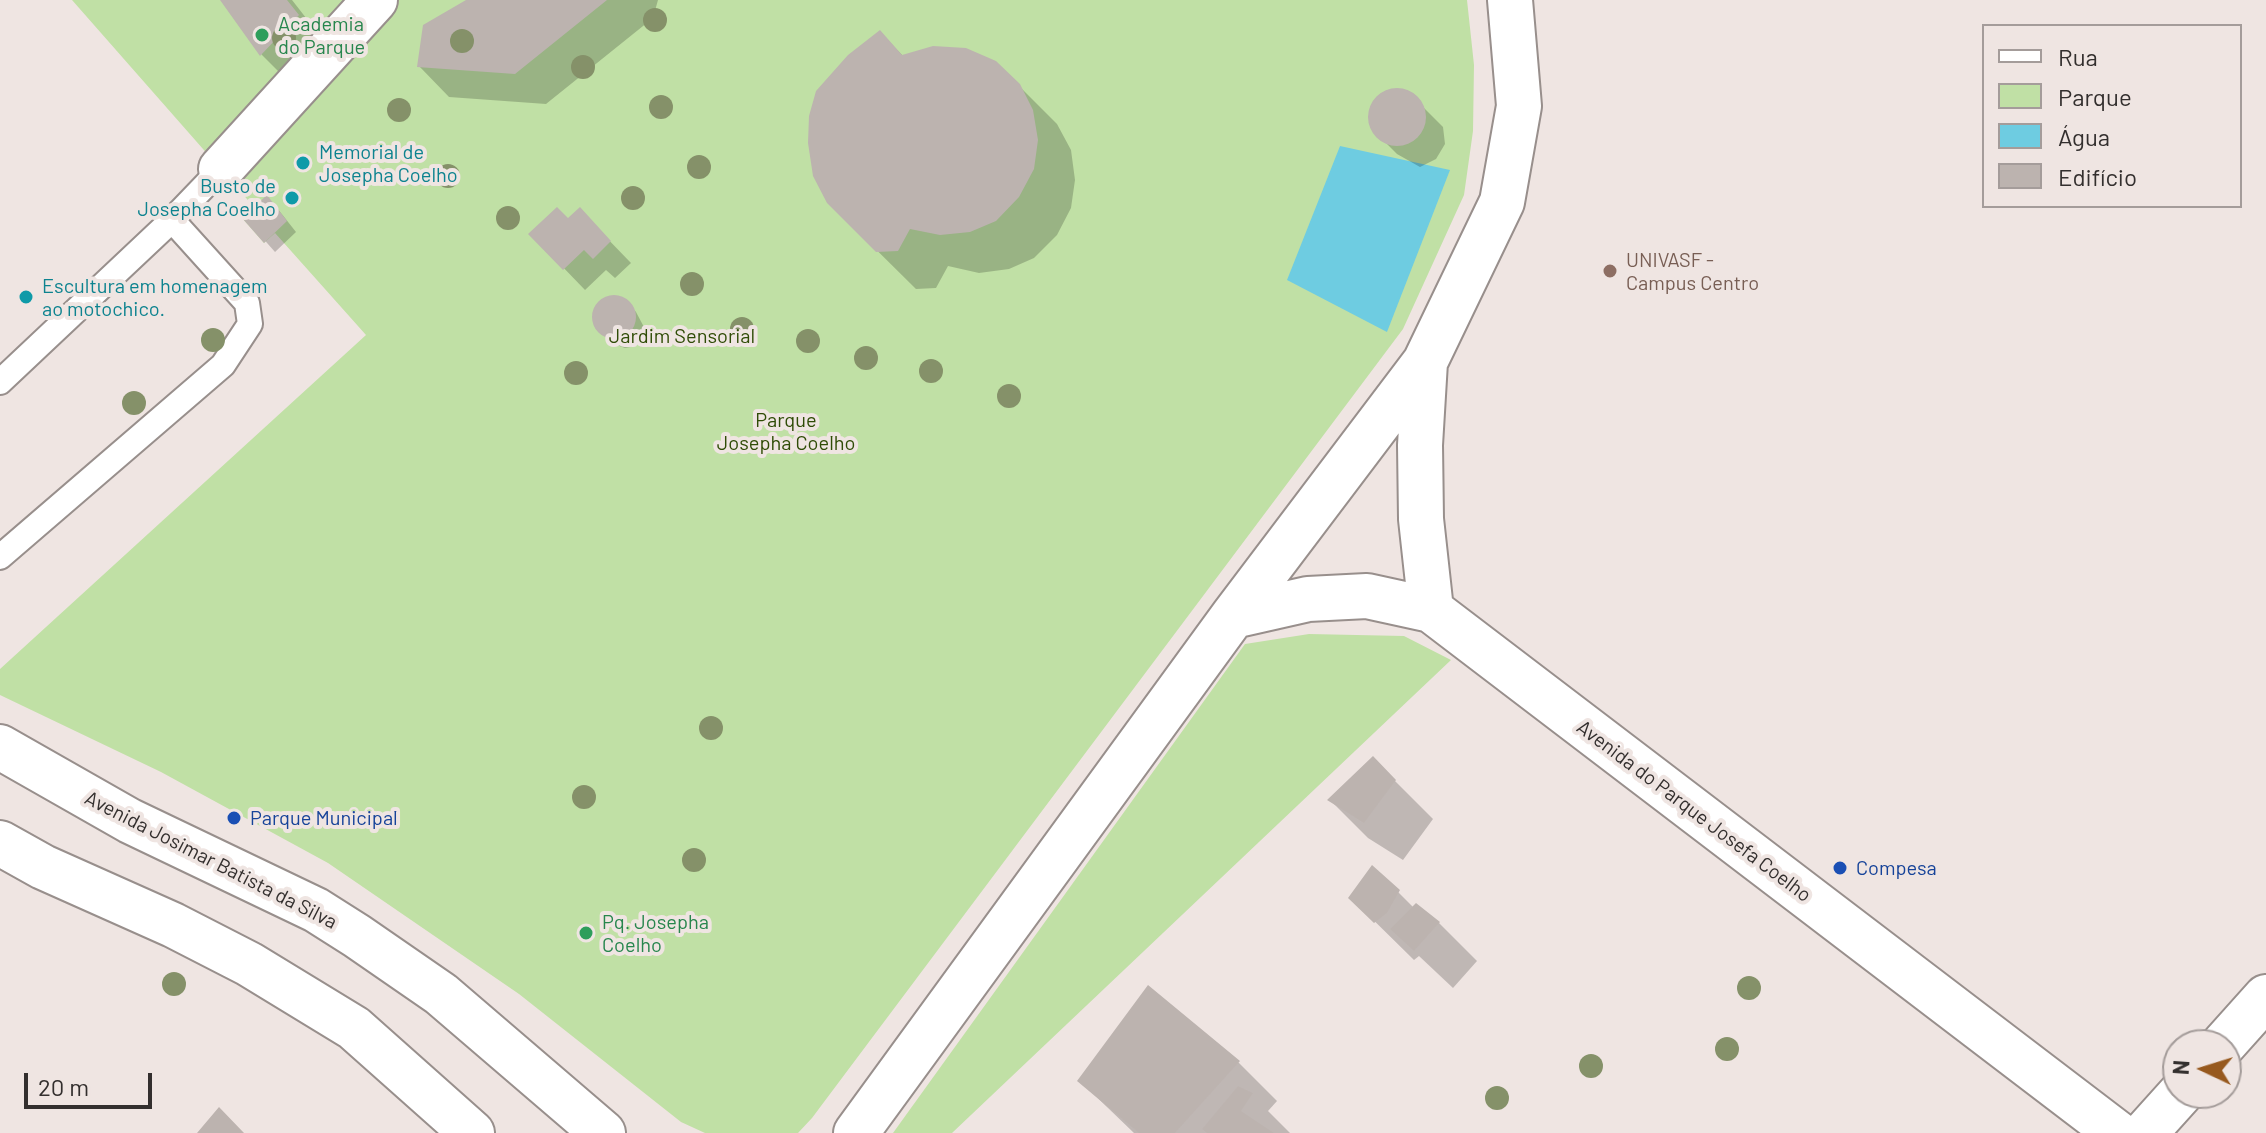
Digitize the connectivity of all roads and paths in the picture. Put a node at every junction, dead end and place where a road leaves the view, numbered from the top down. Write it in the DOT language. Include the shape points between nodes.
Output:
graph roads {
  1 [pos="375,0"];
  2 [pos="1510,0"];
  3 [pos="221,169"];
  4 [pos="172,220"];
  5 [pos="1425,362"];
  6 [pos="0,382"];
  7 [pos="0,557"];
  8 [pos="1431,610"];
  9 [pos="1233,616"];
  10 [pos="0,747"];
  11 [pos="0,843"];
  12 [pos="2266,997"];
  13 [pos="2237,1029"];
  14 [pos="2167,1109"];
  15 [pos="472,1133"];
  16 [pos="603,1133"];
  17 [pos="856,1133"];
  18 [pos="2117,1133"];
  19 [pos="2145,1133"];
  1 -- 3 [label="main road"];
  2 -- 5 [label="main road" via="1519,106 1502,202"];
  3 -- 4 [label="lane"];
  4 -- 6 [label="lane"];
  4 -- 7 [label="lane" via="247,303 250,324 223,365"];
  5 -- 8 [label="main road" via="1421,519"];
  5 -- 9 [label="main road"];
  8 -- 9 [label="main road, Avenida do Parque Josefa Coelho" via="1367,596 1308,599"];
  8 -- 18 [label="main road, Avenida do Parque Josefa Coelho"];
  9 -- 17 [label="main road"];
  10 -- 16 [label="main road, Avenida Josimar Batista da Silva" via="130,821 316,910 357,936 441,994"];
  11 -- 15 [label="main road" via="249,964 354,1028"];
  12 -- 13 [label="main road"];
  14 -- 19 [label="main road"];
}
